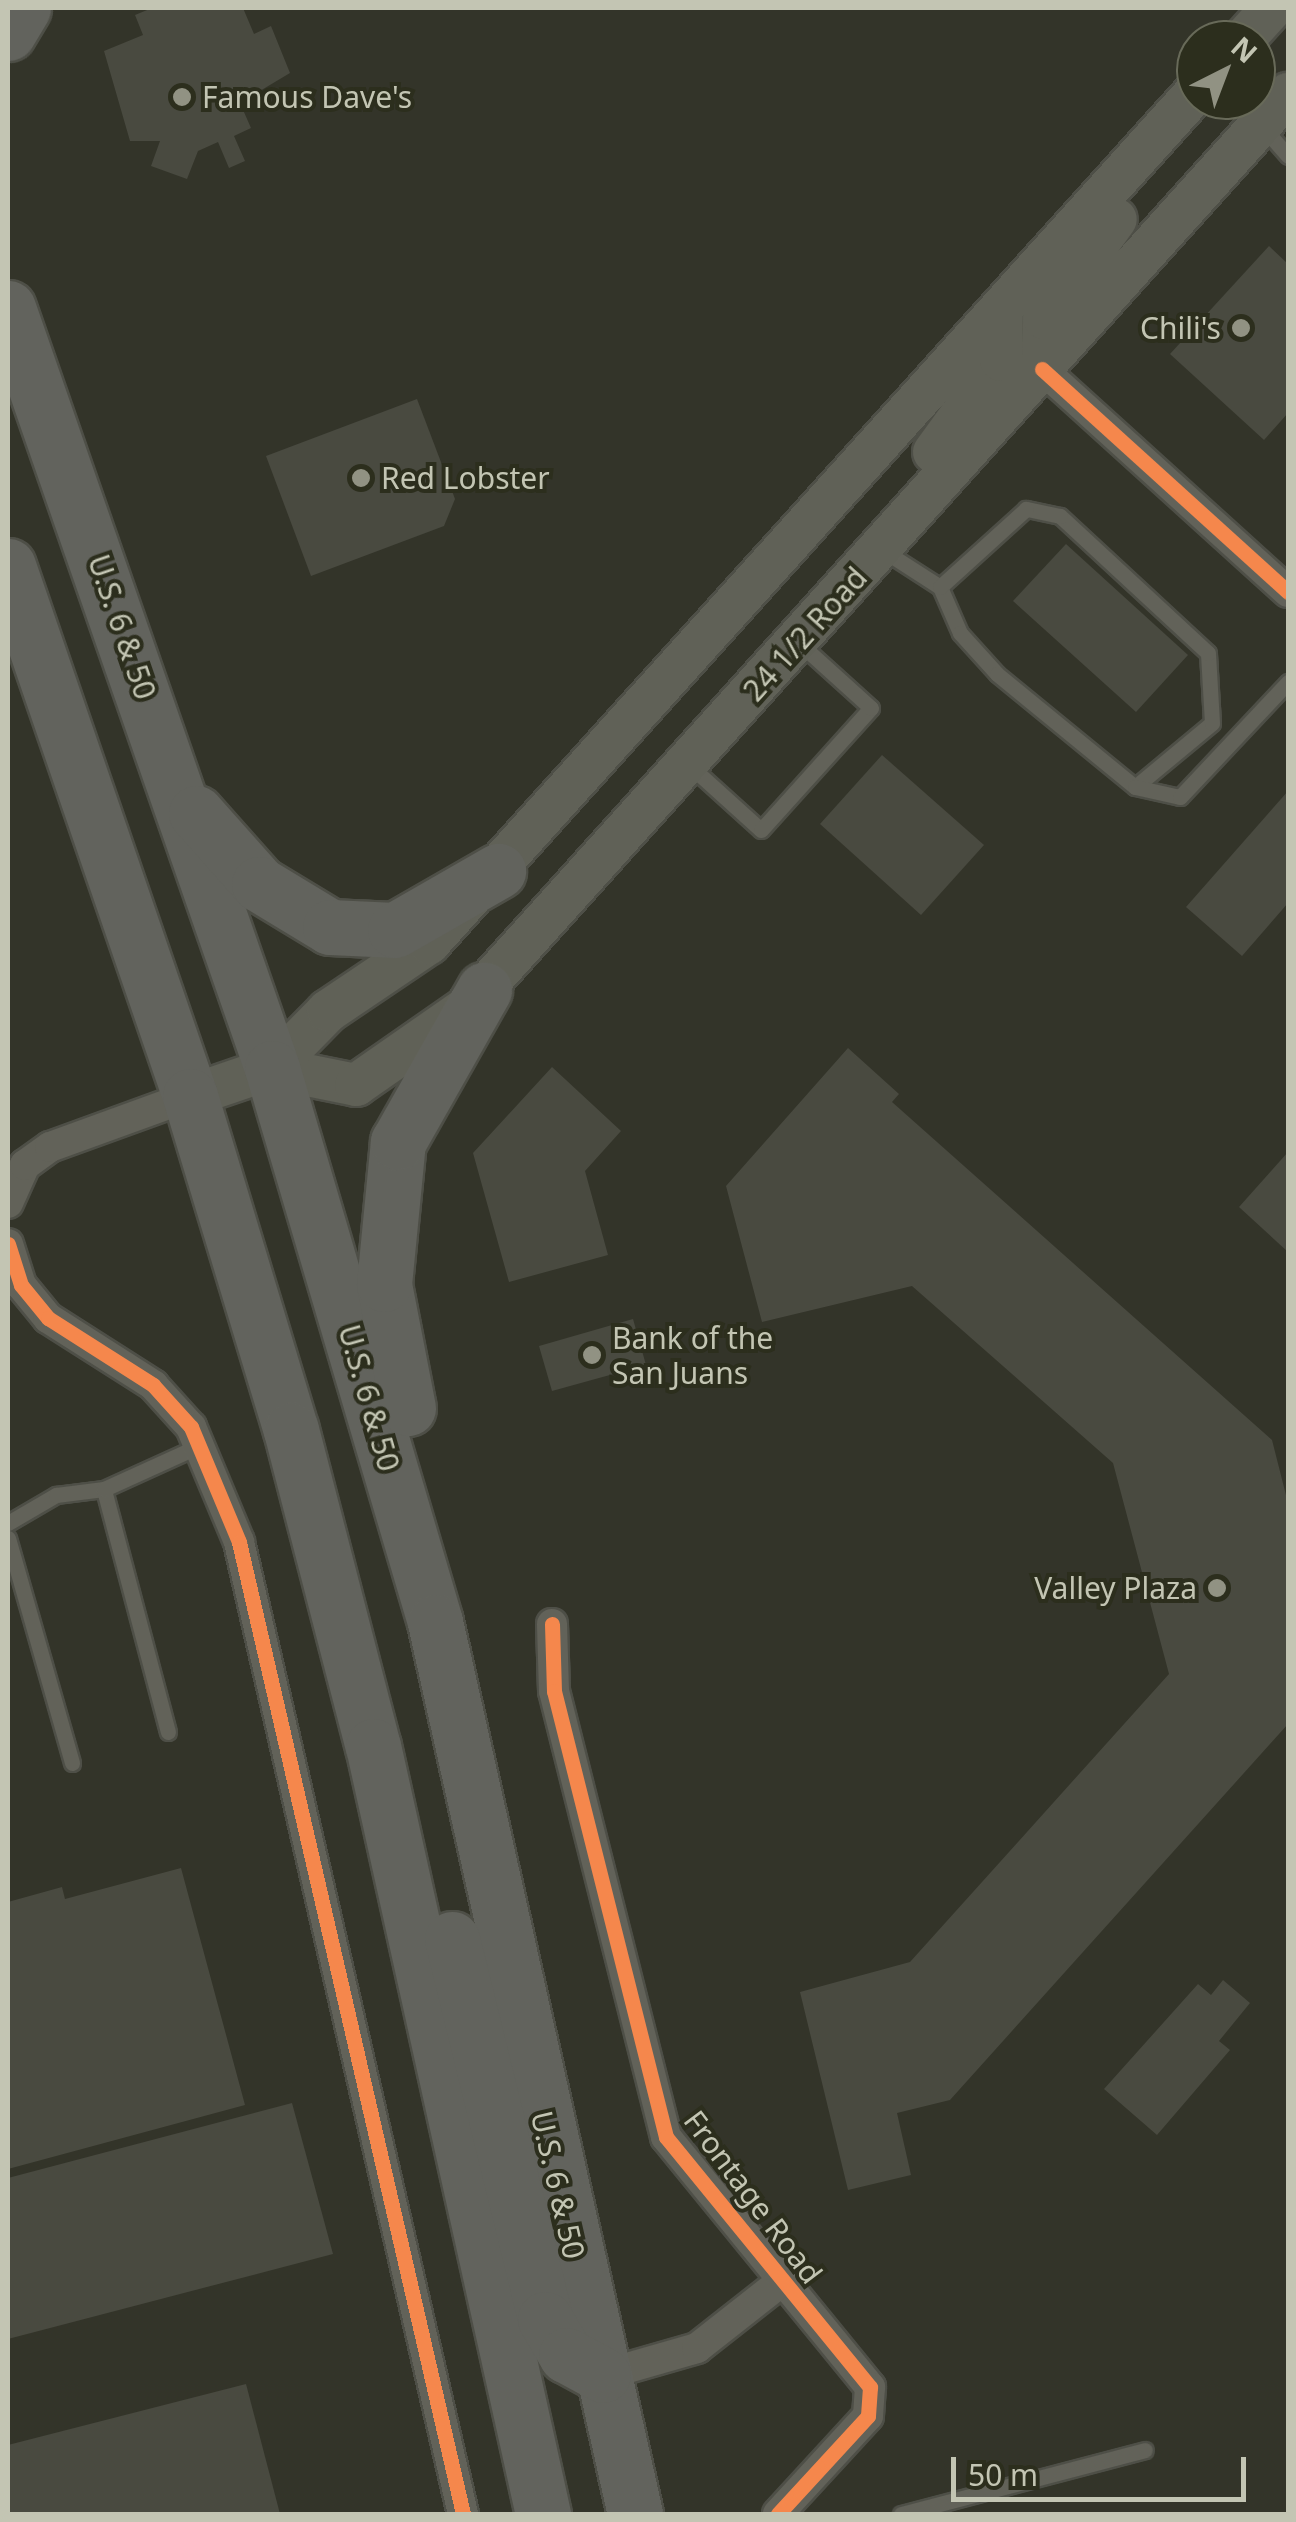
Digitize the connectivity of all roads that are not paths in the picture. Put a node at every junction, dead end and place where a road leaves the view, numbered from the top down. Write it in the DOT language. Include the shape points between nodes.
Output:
graph roads {
  1 [pos="23,8"];
  2 [pos="8,34"];
  3 [pos="1176,114"];
  4 [pos="1178,120"];
  5 [pos="1279,125"];
  6 [pos="1002,307"];
  7 [pos="8,308"];
  8 [pos="1042,369"];
  9 [pos="881,548"];
  10 [pos="8,566"];
  11 [pos="940,587"];
  12 [pos="1288,592"];
  13 [pos="798,642"];
  14 [pos="1288,682"];
  15 [pos="688,764"];
  16 [pos="1135,786"];
  17 [pos="177,789"];
  18 [pos="498,872"];
  19 [pos="484,990"];
  20 [pos="272,1068"];
  21 [pos="190,1096"];
  22 [pos="8,1204"];
  23 [pos="8,1244"];
  24 [pos="201,1445"];
  25 [pos="104,1490"];
  26 [pos="8,1522"];
  27 [pos="8,1538"];
  28 [pos="435,1622"];
  29 [pos="552,1624"];
  30 [pos="168,1732"];
  31 [pos="373,1746"];
  32 [pos="72,1762"];
  33 [pos="782,2281"];
  34 [pos="602,2375"];
  35 [pos="1145,2450"];
  36 [pos="463,2514"];
  37 [pos="544,2514"];
  38 [pos="635,2514"];
  39 [pos="778,2514"];
  40 [pos="901,2514"];
  1 -- 2 [label="highway"];
  3 -- 6 [label="main road"];
  4 -- 8 [label="main road" via="1152,167 1055,296 1038,342"];
  5 -- 8 [label="main road, 24 1/2 Road"];
  6 -- 9 [label="main road" via="1000,360 910,487"];
  6 -- 18 [label="main road"];
  7 -- 17 [label="highway, U.S. 6 & 50"];
  8 -- 9 [label="main road, 24 1/2 Road"];
  8 -- 12 [label="street"];
  9 -- 11 [label="lane"];
  9 -- 13 [label="main road, 24 1/2 Road"];
  10 -- 21 [label="highway"];
  11 -- 16 [label="lane" via="960,633 997,674"];
  11 -- 16 [label="lane" via="1026,509 1060,516 1208,653 1212,723"];
  13 -- 15 [label="main road, 24 1/2 Road"];
  13 -- 15 [label="lane" via="871,708 859,722 760,830"];
  14 -- 16 [label="lane" via="1180,797"];
  15 -- 19 [label="main road, 24 1/2 Road"];
  17 -- 18 [label="highway" via="259,884 330,928 395,930"];
  17 -- 20 [label="highway, U.S. 6 & 50"];
  18 -- 20 [label="main road" via="430,943 328,1011"];
  19 -- 20 [label="main road, 24 1/2 Road" via="377,1078 356,1085"];
  19 -- 28 [label="highway" via="398,1142 388,1218 384,1284 393,1351 442,1541"];
  20 -- 21 [label="main road"];
  20 -- 28 [label="highway, U.S. 6 & 50"];
  21 -- 22 [label="street" via="50,1148 25,1165"];
  21 -- 31 [label="highway"];
  23 -- 24 [label="street" via="21,1284 48,1318 153,1385"];
  24 -- 25 [label="lane"];
  24 -- 36 [label="street" via="239,1542"];
  25 -- 26 [label="lane" via="56,1495"];
  25 -- 30 [label="lane"];
  27 -- 32 [label="lane"];
  28 -- 34 [label="highway, U.S. 6 & 50"];
  29 -- 33 [label="street, Frontage Road" via="554,1691 653,2102 674,2148"];
  31 -- 34 [label="highway" via="434,1864 552,2339 578,2366"];
  31 -- 37 [label="highway"];
  33 -- 34 [label="street, Frontage Road" via="715,2339"];
  33 -- 39 [label="street, Frontage Road" via="857,2367 872,2402"];
  34 -- 38 [label="highway, U.S. 6 & 50"];
  35 -- 40 [label="lane"];
}
